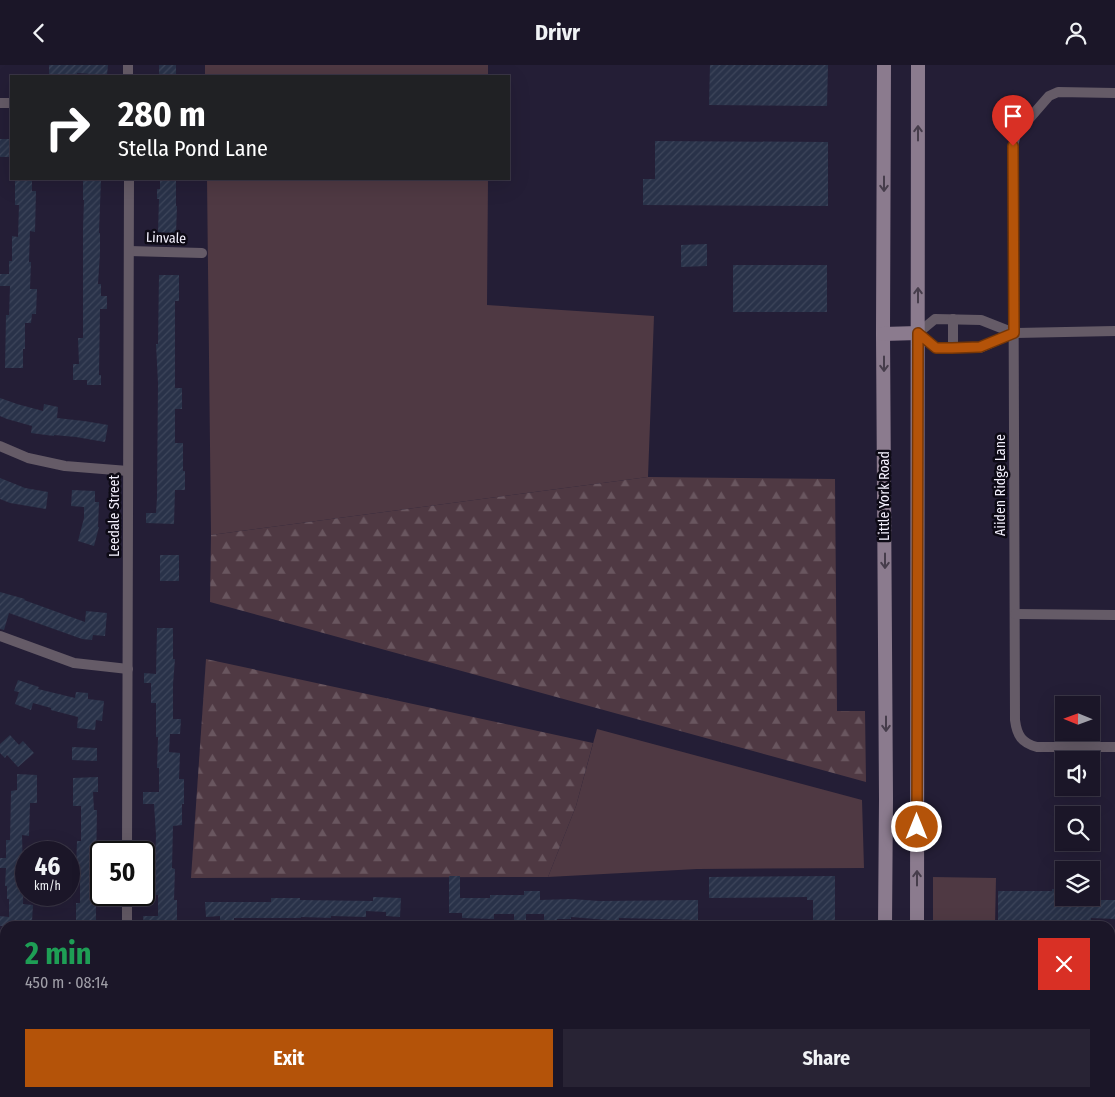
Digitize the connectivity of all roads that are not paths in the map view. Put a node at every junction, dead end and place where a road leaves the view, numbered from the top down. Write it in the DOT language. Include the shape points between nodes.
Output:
graph roads {
  1 [pos="884,65"];
  2 [pos="918,65"];
  3 [pos="1115,93"];
  4 [pos="129,180"];
  5 [pos="129,251"];
  6 [pos="202,253"];
  7 [pos="953,319"];
  8 [pos="1115,331"];
  9 [pos="918,333"];
  10 [pos="1014,333"];
  11 [pos="884,334"];
  12 [pos="952,348"];
  13 [pos="0,446"];
  14 [pos="128,471"];
  15 [pos="1015,615"];
  16 [pos="1115,615"];
  17 [pos="0,636"];
  18 [pos="128,669"];
  19 [pos="1115,747"];
  20 [pos="128,841"];
  21 [pos="127,906"];
  22 [pos="127,921"];
  23 [pos="885,921"];
  24 [pos="917,921"];
  1 -- 11 [label="main road, Little York Road, one-way"];
  9 -- 2 [label="main road, one-way"];
  3 -- 10 [label="street, Aiiden Ridge Lane" via="1058,93 1049,97 1016,134 1013,146"];
  4 -- 5 [label="street, Leedale Street"];
  5 -- 6 [label="street, Linvale"];
  5 -- 14 [label="street, Leedale Street"];
  7 -- 9 [label="street" via="935,319"];
  7 -- 10 [label="street" via="981,320"];
  7 -- 12 [label="street"];
  8 -- 10 [label="street"];
  9 -- 11 [label="main road"];
  9 -- 12 [label="street" via="936,348"];
  24 -- 9 [label="main road, one-way"];
  10 -- 12 [label="street" via="980,347"];
  10 -- 15 [label="street, Aiiden Ridge Lane"];
  11 -- 23 [label="main road, Little York Road, one-way"];
  13 -- 14 [label="street" via="28,458 65,466"];
  14 -- 18 [label="street, Leedale Street"];
  15 -- 16 [label="street"];
  15 -- 19 [label="street, Aiiden Ridge Lane" via="1015,720 1021,737 1027,744 1037,747"];
  17 -- 18 [label="street" via="74,663"];
  18 -- 20 [label="street, Leedale Street"];
  21 -- 22 [label="street"];
}
